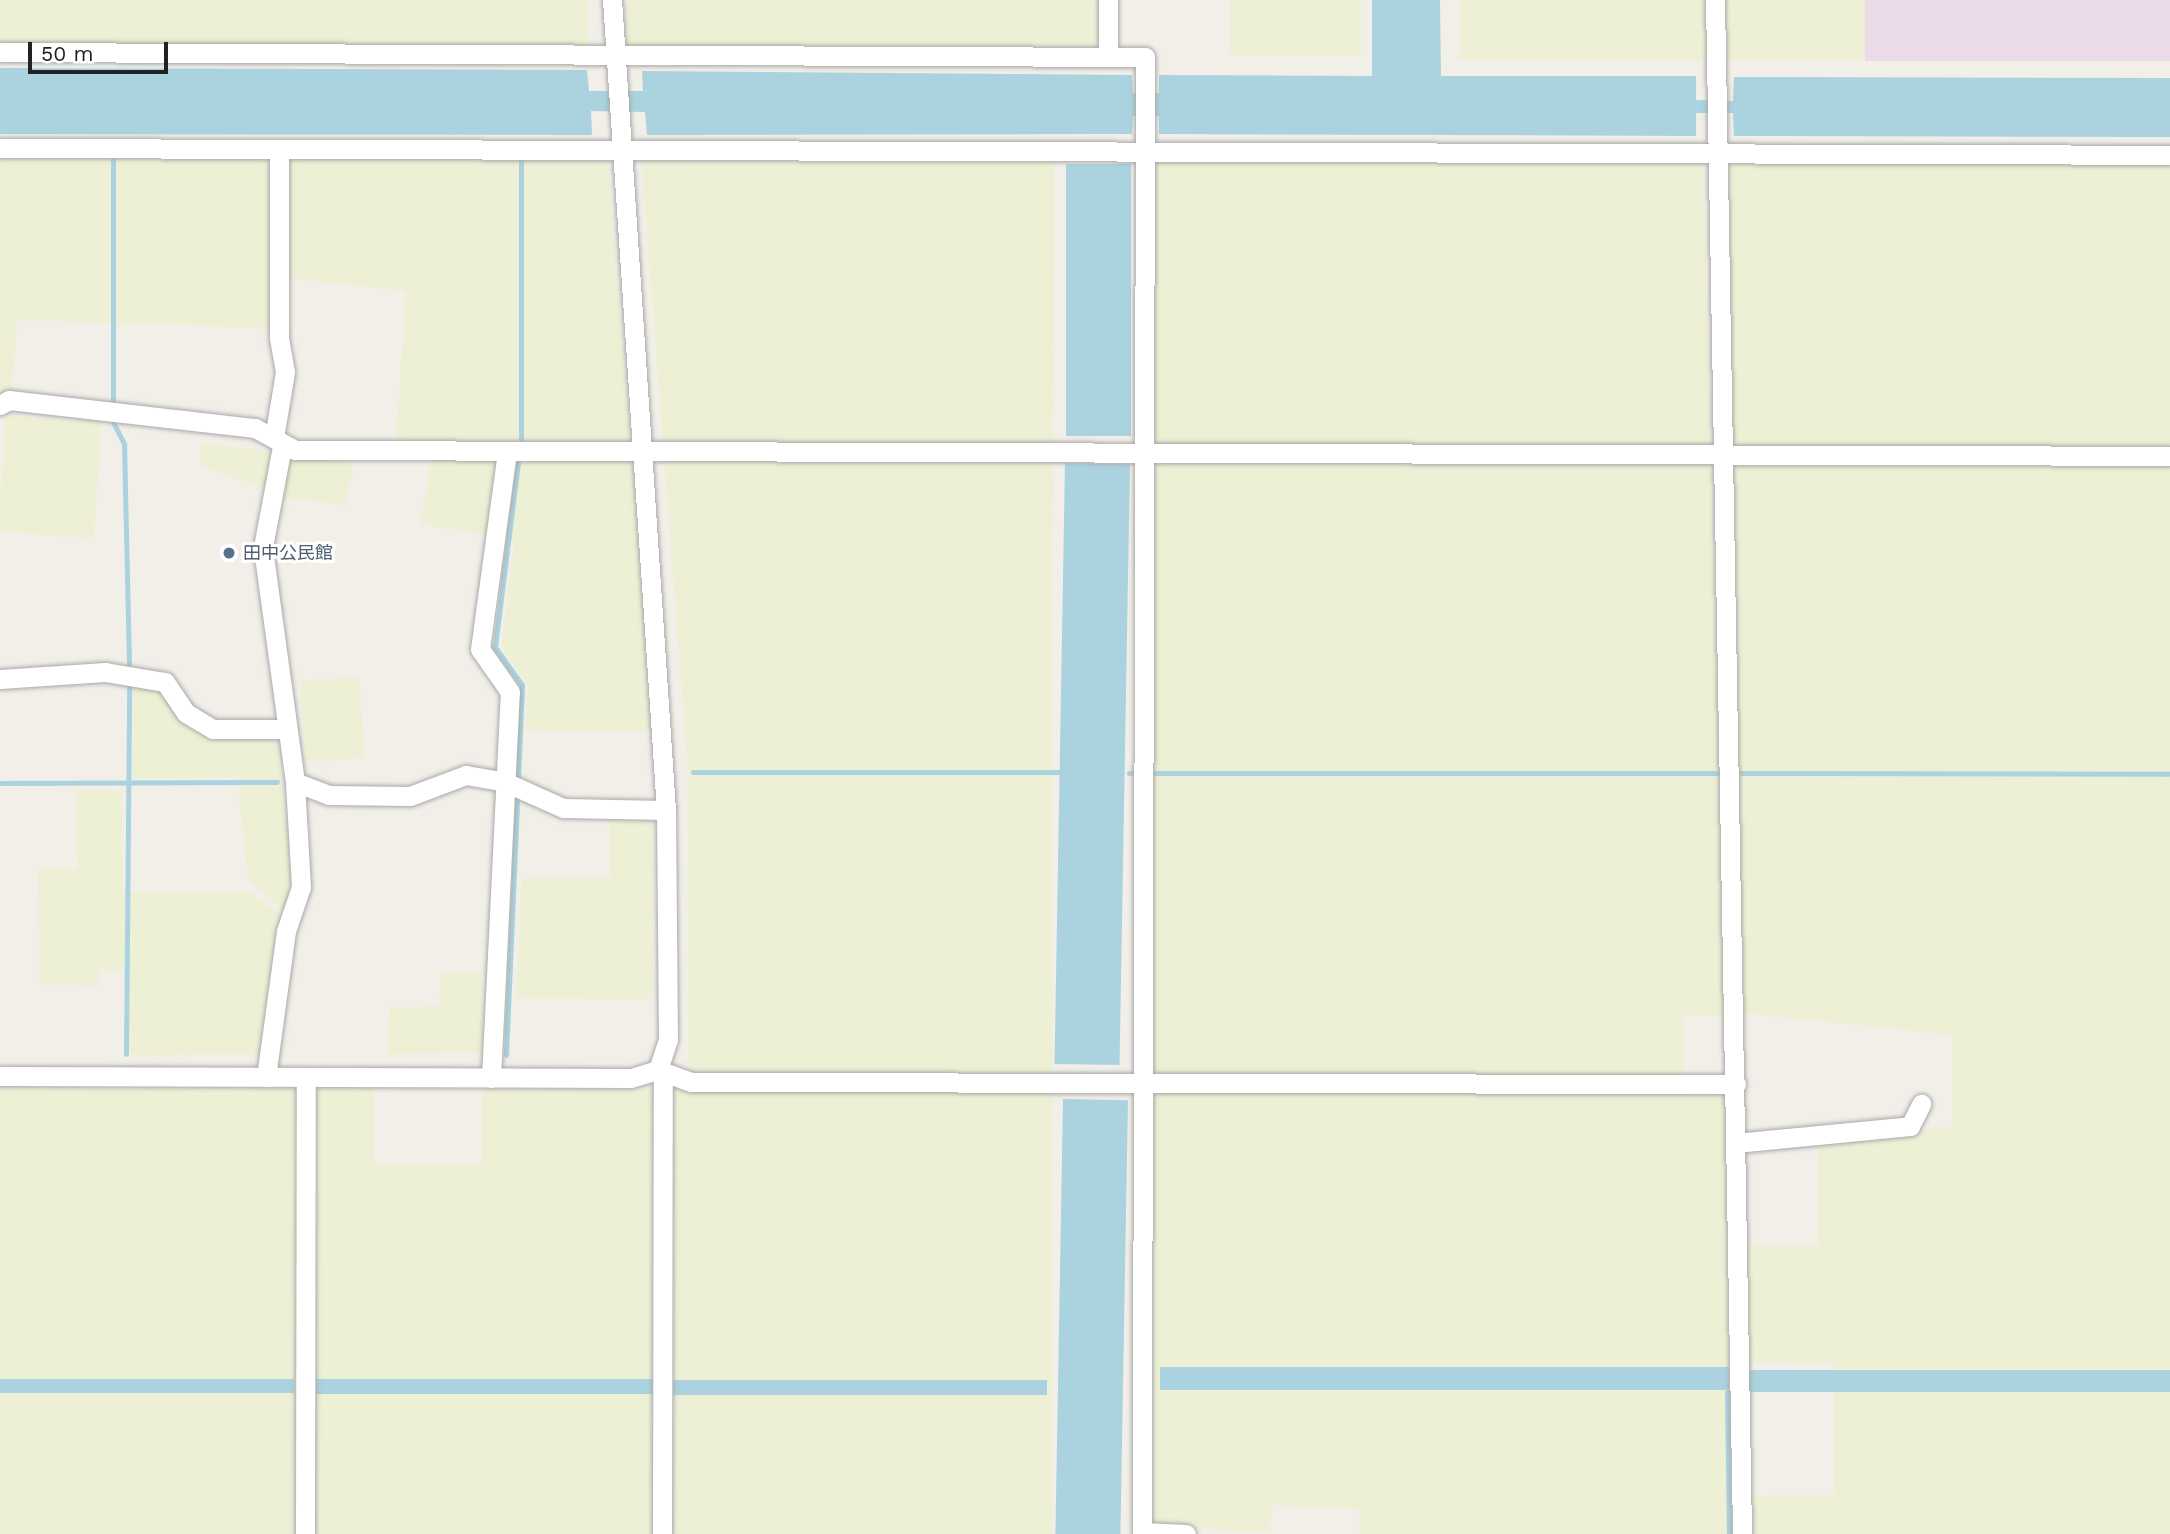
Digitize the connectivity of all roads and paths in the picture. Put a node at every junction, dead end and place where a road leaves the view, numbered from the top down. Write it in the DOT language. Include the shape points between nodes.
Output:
graph roads {
  1 [pos="612,0"];
  2 [pos="1108,0"];
  3 [pos="1715,0"];
  4 [pos="0,52"];
  5 [pos="616,55"];
  6 [pos="1108,55"];
  7 [pos="0,148"];
  8 [pos="279,149"];
  9 [pos="623,151"];
  10 [pos="1145,153"];
  11 [pos="1716,153"];
  12 [pos="2170,155"];
  13 [pos="0,405"];
  14 [pos="278,442"];
  15 [pos="644,452"];
  16 [pos="508,453"];
  17 [pos="1144,453"];
  18 [pos="1723,453"];
  19 [pos="2170,456"];
  20 [pos="0,679"];
  21 [pos="284,729"];
  22 [pos="295,782"];
  23 [pos="505,782"];
  24 [pos="666,810"];
  25 [pos="661,1072"];
  26 [pos="0,1076"];
  27 [pos="266,1077"];
  28 [pos="306,1077"];
  29 [pos="491,1078"];
  30 [pos="1144,1082"];
  31 [pos="1736,1084"];
  32 [pos="1921,1104"];
  33 [pos="1735,1143"];
  34 [pos="1142,1533"];
  35 [pos="305,1534"];
  36 [pos="662,1534"];
  37 [pos="1186,1534"];
  38 [pos="1742,1534"];
  1 -- 5 [label="street"];
  2 -- 6 [label="street"];
  3 -- 11 [label="street"];
  4 -- 5 [label="street"];
  5 -- 6 [label="street"];
  5 -- 9 [label="street"];
  6 -- 10 [label="street" via="1145,57"];
  7 -- 8 [label="street"];
  8 -- 9 [label="street"];
  8 -- 14 [label="street" via="285,372"];
  9 -- 10 [label="street"];
  9 -- 15 [label="street"];
  10 -- 11 [label="street"];
  10 -- 17 [label="street"];
  11 -- 12 [label="street"];
  11 -- 18 [label="street"];
  13 -- 14 [label="street" via="9,400 255,428"];
  14 -- 16 [label="street"];
  14 -- 21 [label="street" via="263,547"];
  15 -- 16 [label="street"];
  15 -- 17 [label="street"];
  15 -- 24 [label="street"];
  16 -- 23 [label="street" via="480,649 510,692"];
  17 -- 18 [label="street"];
  17 -- 30 [label="street"];
  18 -- 19 [label="street"];
  18 -- 31 [label="street"];
  20 -- 21 [label="street" via="105,672 165,682 186,713 213,729"];
  21 -- 22 [label="street"];
  22 -- 23 [label="street" via="329,795 410,796 466,775"];
  22 -- 27 [label="street" via="300,887 286,931"];
  23 -- 24 [label="street" via="563,808"];
  23 -- 29 [label="street"];
  24 -- 25 [label="street" via="668,1040"];
  25 -- 29 [label="street" via="631,1079"];
  25 -- 30 [label="street" via="691,1082"];
  25 -- 36 [label="street"];
  26 -- 27 [label="street"];
  27 -- 28 [label="street"];
  28 -- 29 [label="street"];
  28 -- 35 [label="street"];
  30 -- 31 [label="street"];
  30 -- 34 [label="street"];
  31 -- 33 [label="street"];
  32 -- 33 [label="street" via="1910,1126"];
  33 -- 38 [label="street"];
  34 -- 37 [label="street"];
}
